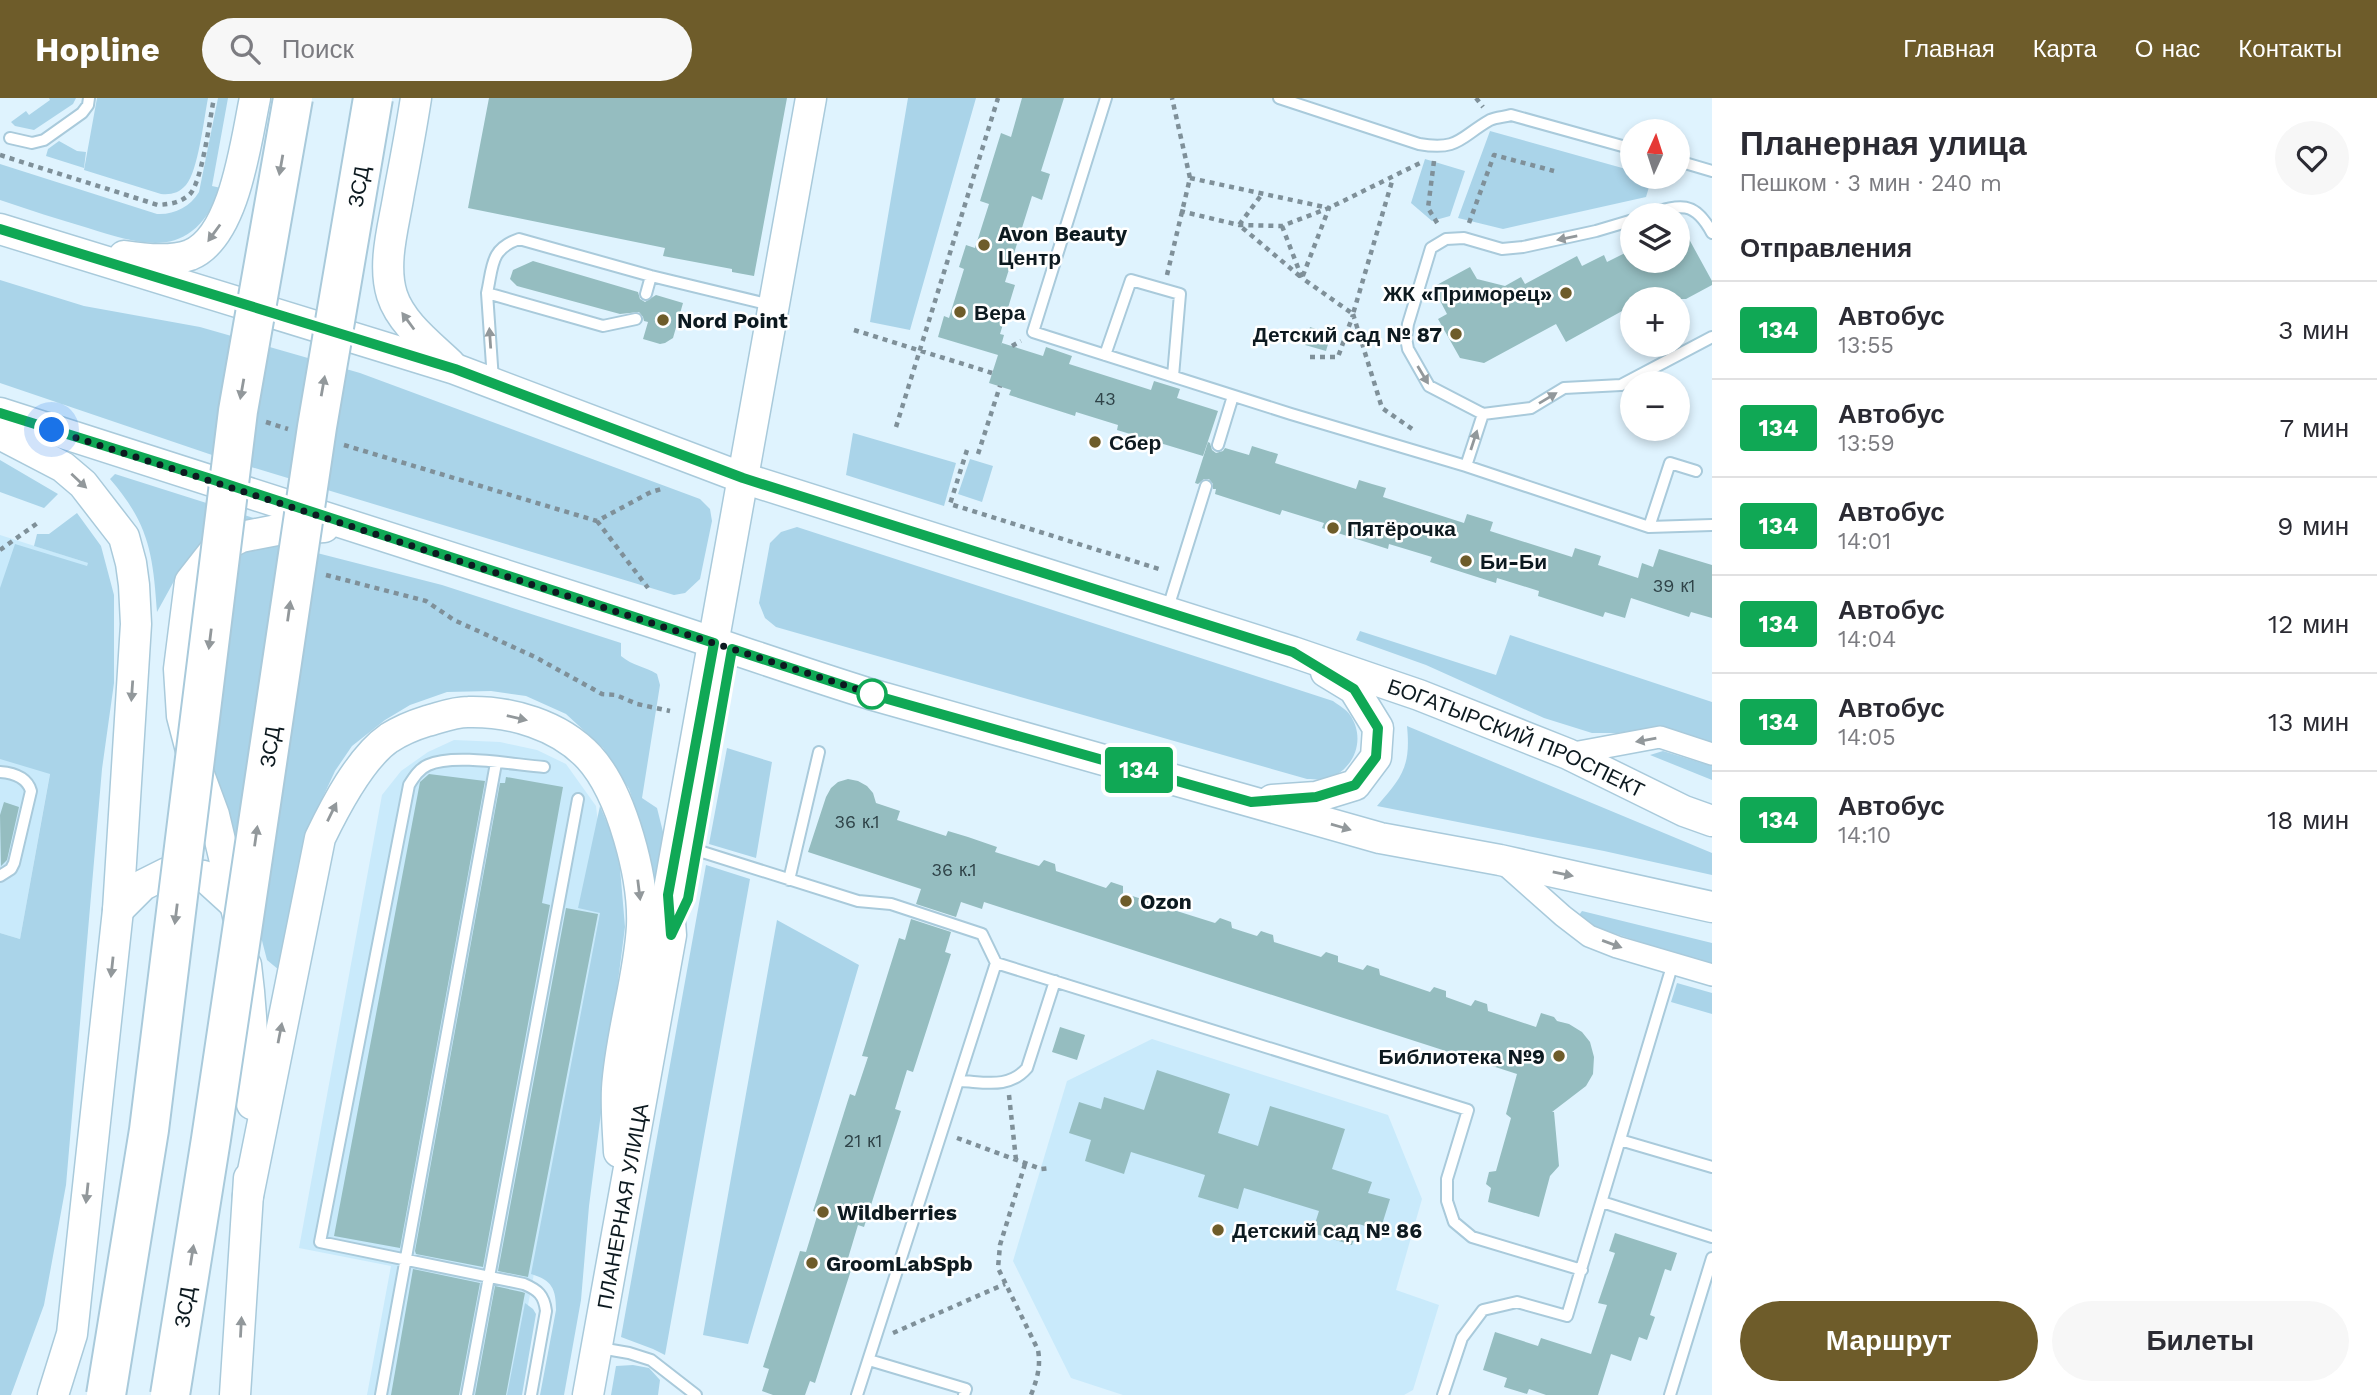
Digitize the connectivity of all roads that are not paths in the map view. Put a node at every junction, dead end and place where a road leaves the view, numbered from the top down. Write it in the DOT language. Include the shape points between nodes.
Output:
graph roads {
  1 [pos="89,98"];
  2 [pos="255,98"];
  3 [pos="293,98"];
  4 [pos="373,98"];
  5 [pos="811,98"];
  6 [pos="832,98"];
  7 [pos="1106,98"];
  8 [pos="1279,98"];
  9 [pos="414,111"];
  10 [pos="10,138"];
  11 [pos="1620,145"];
  12 [pos="1690,165"];
  13 [pos="1712,171"];
  14 [pos="1690,209"];
  15 [pos="1620,224"];
  16 [pos="0,229"];
  17 [pos="1712,233"];
  18 [pos="54,246"];
  19 [pos="652,276"];
  20 [pos="487,293"];
  21 [pos="646,294"];
  22 [pos="774,306"];
  23 [pos="636,319"];
  24 [pos="1712,337"];
  25 [pos="1105,355"];
  26 [pos="455,369"];
  27 [pos="1173,376"];
  28 [pos="493,383"];
  29 [pos="1233,396"];
  30 [pos="0,414"];
  31 [pos="1483,414"];
  32 [pos="0,433"];
  33 [pos="1218,445"];
  34 [pos="1466,466"];
  35 [pos="1696,471"];
  36 [pos="752,480"];
  37 [pos="1206,486"];
  38 [pos="349,525"];
  39 [pos="1712,525"];
  40 [pos="1649,527"];
  41 [pos="1167,612"];
  42 [pos="723,646"];
  43 [pos="1293,652"];
  44 [pos="819,752"];
  45 [pos="1568,754"];
  46 [pos="1712,754"];
  47 [pos="496,763"];
  48 [pos="544,767"];
  49 [pos="0,772"];
  50 [pos="579,799"];
  51 [pos="1251,802"];
  52 [pos="1712,821"];
  53 [pos="696,850"];
  54 [pos="1500,860"];
  55 [pos="0,876"];
  56 [pos="789,880"];
  57 [pos="237,906"];
  58 [pos="1712,907"];
  59 [pos="118,910"];
  60 [pos="671,935"];
  61 [pos="996,962"];
  62 [pos="1673,963"];
  63 [pos="1712,975"];
  64 [pos="1055,981"];
  65 [pos="960,1081"];
  66 [pos="1620,1140"];
  67 [pos="1712,1167"];
  68 [pos="248,1196"];
  69 [pos="1602,1202"];
  70 [pos="621,1216"];
  71 [pos="1712,1237"];
  72 [pos="1712,1258"];
  73 [pos="406,1260"];
  74 [pos="1582,1270"];
  75 [pos="489,1276"];
  76 [pos="597,1347"];
  77 [pos="869,1360"];
  78 [pos="53,1395"];
  79 [pos="106,1395"];
  80 [pos="170,1395"];
  81 [pos="235,1395"];
  82 [pos="381,1395"];
  83 [pos="467,1395"];
  84 [pos="531,1395"];
  85 [pos="588,1395"];
  86 [pos="696,1395"];
  87 [pos="857,1395"];
  88 [pos="964,1395"];
  89 [pos="1443,1395"];
  90 [pos="1670,1395"];
  1 -- 10 [label="lane" via="82,113 44,140 32,143"];
  2 -- 18 [label="main road, one-way" via="239,175 220,225 205,245 176,257 136,258"];
  3 -- 79 [label="highway, one-way, bridge" via="238,411 149,1129"];
  80 -- 4 [label="highway, ЗСД, one-way, bridge" via="317,427"];
  5 -- 22 [label="main road, ПЛАНЕРНАЯ УЛИЦА"];
  6 -- 36 [label="main road, ПЛАНЕРНАЯ УЛИЦА"];
  7 -- 25 [label="lane" via="1033,332"];
  8 -- 11 [label="lane" via="1436,147 1455,143 1491,119 1511,115"];
  26 -- 9 [label="main road, one-way" via="414,330 392,295 388,273"];
  12 -- 13 [label="lane"];
  14 -- 17 [label="lane" via="1704,218"];
  15 -- 31 [label="lane, one-way" via="1523,247 1502,249 1464,238 1446,239 1431,248 1408,324 1408,349 1429,386"];
  16 -- 18 [label="main road, БОГАТЫРСКИЙ ПРОСПЕКТ"];
  18 -- 26 [label="main road, БОГАТЫРСКИЙ ПРОСПЕКТ"];
  19 -- 20 [label="lane" via="519,239 504,244 494,257"];
  19 -- 21 [label="lane"];
  19 -- 22 [label="lane"];
  20 -- 23 [label="lane" via="603,326"];
  28 -- 20 [label="lane, one-way"];
  22 -- 36 [label="main road, ПЛАНЕРНАЯ УЛИЦА"];
  31 -- 24 [label="lane, one-way" via="1531,408 1564,388 1621,385"];
  25 -- 27 [label="lane"];
  25 -- 27 [label="lane" via="1131,280 1180,293"];
  26 -- 28 [label="main road, БОГАТЫРСКИЙ ПРОСПЕКТ"];
  27 -- 29 [label="lane"];
  28 -- 36 [label="main road, БОГАТЫРСКИЙ ПРОСПЕКТ"];
  29 -- 33 [label="lane"];
  29 -- 34 [label="lane"];
  30 -- 38 [label="main road"];
  34 -- 31 [label="lane, one-way"];
  32 -- 59 [label="main road, one-way" via="63,467 83,484 124,537 131,563 136,624"];
  34 -- 40 [label="lane"];
  35 -- 40 [label="lane" via="1670,463"];
  36 -- 41 [label="main road, БОГАТЫРСКИЙ ПРОСПЕКТ"];
  36 -- 42 [label="main road, ПЛАНЕРНАЯ УЛИЦА"];
  37 -- 41 [label="lane"];
  38 -- 42 [label="main road"];
  38 -- 57 [label="main road" via="242,537 215,550 190,582 179,669 183,716"];
  39 -- 40 [label="lane"];
  41 -- 43 [label="main road, БОГАТЫРСКИЙ ПРОСПЕКТ"];
  42 -- 51 [label="main road" via="870,694"];
  42 -- 53 [label="main road, ПЛАНЕРНАЯ УЛИЦА"];
  42 -- 60 [label="main road, ПЛАНЕРНАЯ УЛИЦА" via="668,895"];
  43 -- 45 [label="main road, БОГАТЫРСКИЙ ПРОСПЕКТ" via="1419,695"];
  43 -- 51 [label="main road" via="1354,689 1378,728 1376,757 1355,785 1316,797"];
  44 -- 56 [label="lane"];
  46 -- 45 [label="street, one-way" via="1660,737"];
  45 -- 52 [label="main road, БОГАТЫРСКИЙ ПРОСПЕКТ"];
  47 -- 48 [label="lane"];
  47 -- 73 [label="lane"];
  47 -- 73 [label="lane" via="443,761 418,772 409,785 320,1242"];
  49 -- 55 [label="lane" via="25,780 31,791 14,863"];
  50 -- 75 [label="lane"];
  51 -- 54 [label="main road, one-way" via="1380,838"];
  53 -- 56 [label="lane"];
  53 -- 60 [label="main road, ПЛАНЕРНАЯ УЛИЦА" via="688,899"];
  54 -- 58 [label="main road, one-way"];
  54 -- 62 [label="street, one-way" via="1588,936"];
  56 -- 61 [label="lane" via="858,901 891,904 982,934"];
  57 -- 59 [label="main road" via="204,876 167,873 143,885"];
  57 -- 68 [label="main road" via="249,990 253,1068"];
  59 -- 78 [label="main road, one-way" via="72,1334"];
  60 -- 70 [label="main road, ПЛАНЕРНАЯ УЛИЦА"];
  61 -- 64 [label="lane"];
  61 -- 65 [label="lane"];
  62 -- 63 [label="street"];
  62 -- 66 [label="lane"];
  64 -- 65 [label="lane" via="1027,1068 1019,1078 1007,1083"];
  64 -- 74 [label="lane" via="1468,1110 1447,1179 1447,1201 1454,1222 1472,1237"];
  65 -- 77 [label="lane"];
  66 -- 67 [label="lane"];
  66 -- 69 [label="lane"];
  68 -- 70 [label="main road, one-way" via="311,876 320,838 334,809 366,761 388,739 454,712 488,712 527,719 564,736 590,758 613,794 628,833 642,926 617,1088"];
  81 -- 68 [label="main road, one-way"];
  69 -- 71 [label="lane"];
  69 -- 74 [label="lane"];
  70 -- 76 [label="main road, ПЛАНЕРНАЯ УЛИЦА"];
  72 -- 90 [label="lane"];
  73 -- 75 [label="lane"];
  73 -- 82 [label="lane"];
  74 -- 89 [label="lane" via="1567,1316 1517,1302 1483,1310 1462,1338"];
  75 -- 83 [label="lane"];
  75 -- 84 [label="lane" via="524,1284 544,1298 546,1311"];
  76 -- 85 [label="main road, ПЛАНЕРНАЯ УЛИЦА"];
  76 -- 86 [label="lane" via="651,1360"];
  77 -- 87 [label="lane"];
  77 -- 88 [label="lane" via="966,1389"];
}
